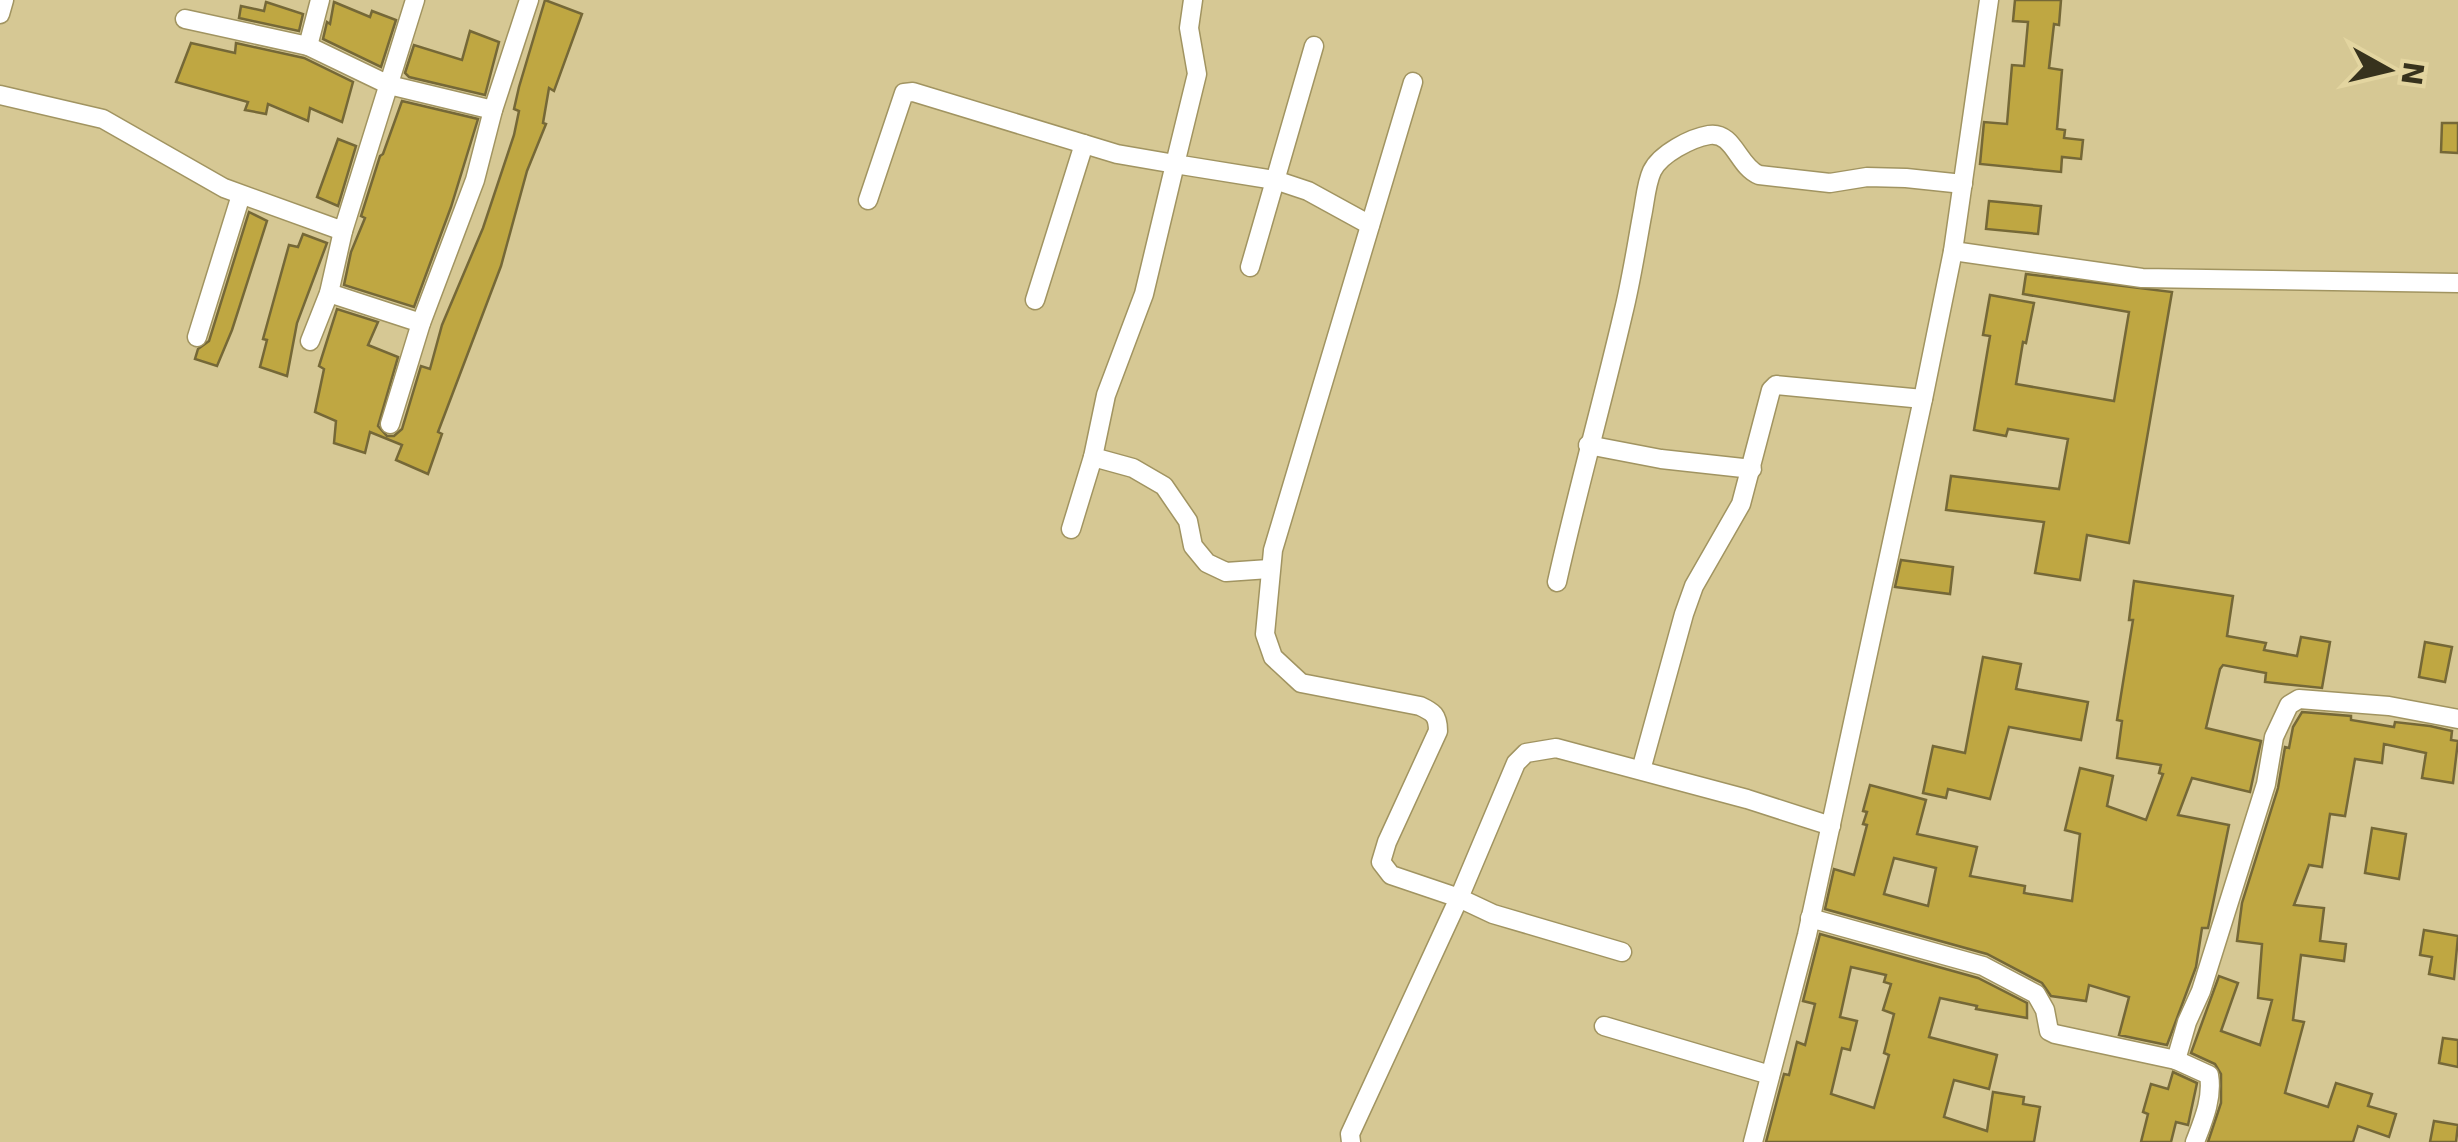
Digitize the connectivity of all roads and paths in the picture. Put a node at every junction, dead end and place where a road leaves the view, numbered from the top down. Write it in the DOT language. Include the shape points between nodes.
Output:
graph roads {
  1 [pos="4,0"];
  2 [pos="320,0"];
  3 [pos="415,0"];
  4 [pos="529,0"];
  5 [pos="1193,0"];
  6 [pos="1989,0"];
  7 [pos="0,14"];
  8 [pos="185,18"];
  9 [pos="308,46"];
  10 [pos="1314,46"];
  11 [pos="1413,82"];
  12 [pos="389,85"];
  13 [pos="0,95"];
  14 [pos="493,110"];
  15 [pos="1084,144"];
  16 [pos="1175,164"];
  17 [pos="1275,180"];
  18 [pos="1963,184"];
  19 [pos="241,195"];
  20 [pos="868,200"];
  21 [pos="1370,225"];
  22 [pos="344,231"];
  23 [pos="1953,251"];
  24 [pos="1250,267"];
  25 [pos="2458,282"];
  26 [pos="329,293"];
  27 [pos="1035,300"];
  28 [pos="421,323"];
  29 [pos="197,337"];
  30 [pos="310,341"];
  31 [pos="1923,400"];
  32 [pos="390,424"];
  33 [pos="1588,445"];
  34 [pos="1093,456"];
  35 [pos="1752,468"];
  36 [pos="1070,529"];
  37 [pos="1269,569"];
  38 [pos="1557,582"];
  39 [pos="2458,719"];
  40 [pos="1641,770"];
  41 [pos="1830,826"];
  42 [pos="1460,898"];
  43 [pos="1810,918"];
  44 [pos="1622,952"];
  45 [pos="1604,1026"];
  46 [pos="2176,1060"];
  47 [pos="1770,1075"];
  48 [pos="1351,1142"];
  49 [pos="1753,1142"];
  50 [pos="2195,1142"];
  1 -- 7 [label="street"];
  2 -- 9 [label="street"];
  3 -- 12 [label="street"];
  4 -- 14 [label="street"];
  5 -- 16 [label="street" via="1189,28 1197,74"];
  6 -- 18 [label="street"];
  8 -- 9 [label="street"];
  9 -- 12 [label="street"];
  10 -- 17 [label="street"];
  11 -- 21 [label="street"];
  12 -- 14 [label="street"];
  12 -- 22 [label="street"];
  13 -- 19 [label="street" via="103,119"];
  14 -- 28 [label="street" via="475,180"];
  15 -- 16 [label="street"];
  15 -- 20 [label="street" via="904,93"];
  15 -- 27 [label="street"];
  16 -- 17 [label="street"];
  16 -- 34 [label="street" via="1144,294 1106,395"];
  17 -- 21 [label="street" via="1308,190"];
  17 -- 24 [label="street"];
  18 -- 23 [label="street"];
  18 -- 33 [label="street" via="1759,175 1727,139 1715,135 1674,150 1652,170"];
  19 -- 22 [label="street"];
  19 -- 29 [label="street"];
  21 -- 37 [label="street"];
  22 -- 26 [label="street"];
  23 -- 25 [label="street" via="2142,278"];
  23 -- 31 [label="street"];
  26 -- 28 [label="street"];
  26 -- 30 [label="street"];
  28 -- 32 [label="street"];
  31 -- 35 [label="street" via="1776,385"];
  31 -- 41 [label="street"];
  33 -- 35 [label="street"];
  33 -- 38 [label="street"];
  34 -- 36 [label="street"];
  34 -- 37 [label="street" via="1164,486 1206,564 1226,572"];
  35 -- 40 [label="street" via="1741,504 1689,600"];
  37 -- 42 [label="street" via="1265,634 1274,658 1301,683 1434,712 1438,731 1381,862 1391,875"];
  39 -- 46 [label="street" via="2389,706 2299,699 2289,705"];
  40 -- 41 [label="street"];
  40 -- 42 [label="street" via="1556,748 1526,753"];
  41 -- 43 [label="street"];
  42 -- 44 [label="street"];
  42 -- 48 [label="street"];
  43 -- 46 [label="street" via="1983,966 2036,994 2055,1034"];
  43 -- 47 [label="street"];
  45 -- 47 [label="street"];
  46 -- 50 [label="street" via="2209,1075"];
  47 -- 49 [label="street"];
}
